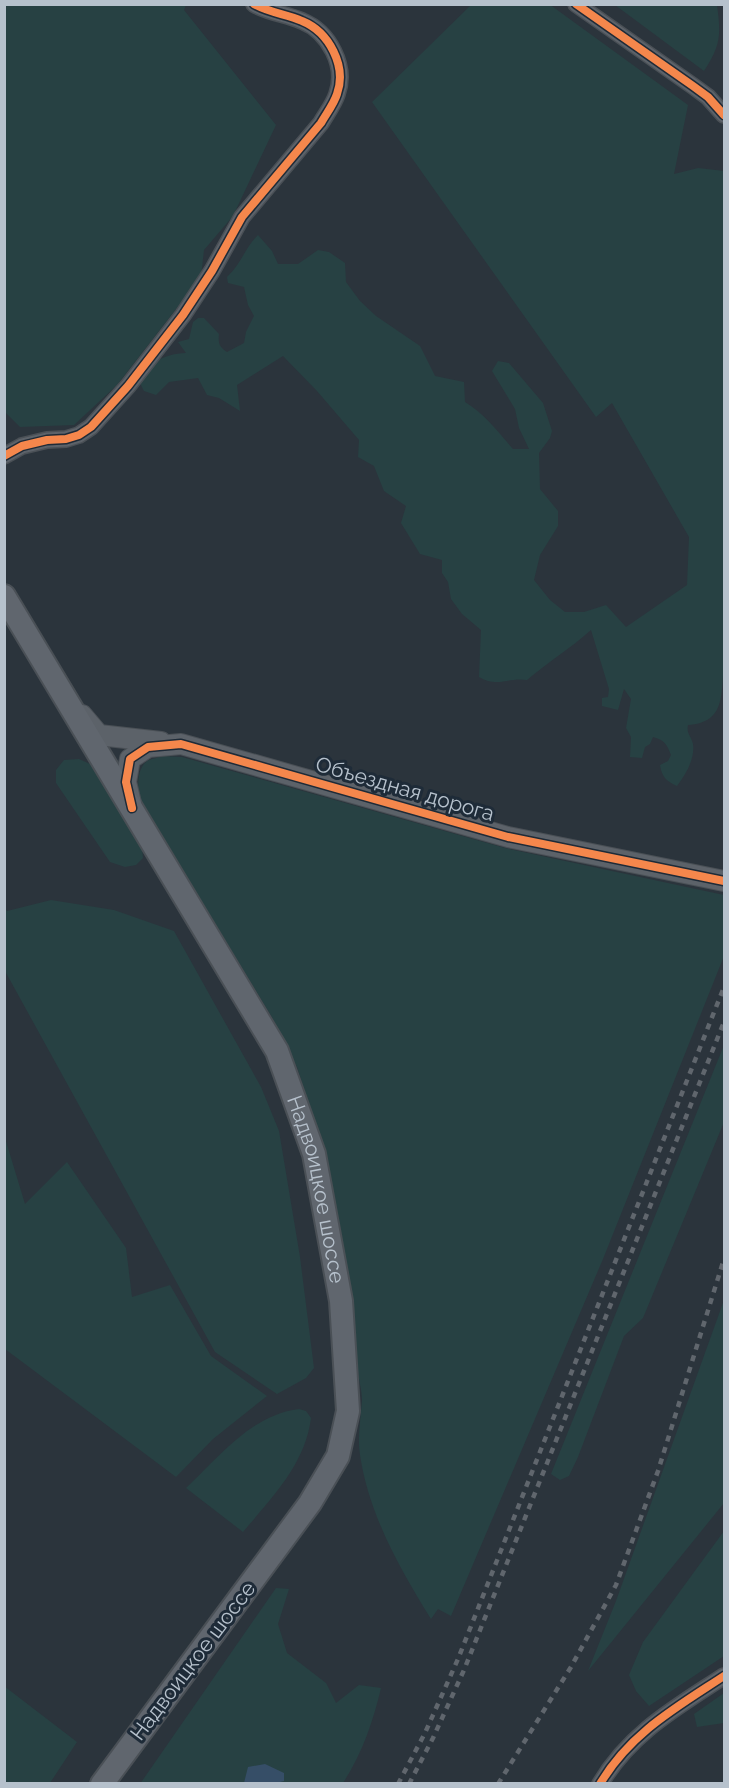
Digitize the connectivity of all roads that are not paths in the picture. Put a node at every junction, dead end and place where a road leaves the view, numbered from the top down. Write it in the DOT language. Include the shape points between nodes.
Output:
graph roads {
  1 [pos="254,4"];
  2 [pos="576,4"];
  3 [pos="724,115"];
  4 [pos="4,456"];
  5 [pos="4,596"];
  6 [pos="61,690"];
  7 [pos="181,744"];
  8 [pos="132,808"];
  9 [pos="724,881"];
  10 [pos="724,1676"];
  11 [pos="102,1784"];
  12 [pos="600,1784"];
  1 -- 4 [label="street" via="305,22 326,41 340,68 337,94 330,108 242,217 183,315 91,427 66,439 34,442"];
  2 -- 3 [label="street" via="708,97"];
  5 -- 6 [label="main road, Надвоицкое шоссе"];
  6 -- 7 [label="street" via="99,735"];
  6 -- 8 [label="main road, Надвоицкое шоссе"];
  7 -- 8 [label="street, Объездная дорога" via="148,747 130,759 126,782"];
  7 -- 9 [label="street, Объездная дорога" via="508,837"];
  8 -- 11 [label="main road, Надвоицкое шоссе" via="277,1051 314,1154 341,1301 348,1411 338,1456 310,1503"];
  10 -- 12 [label="street" via="632,1741"];
}
